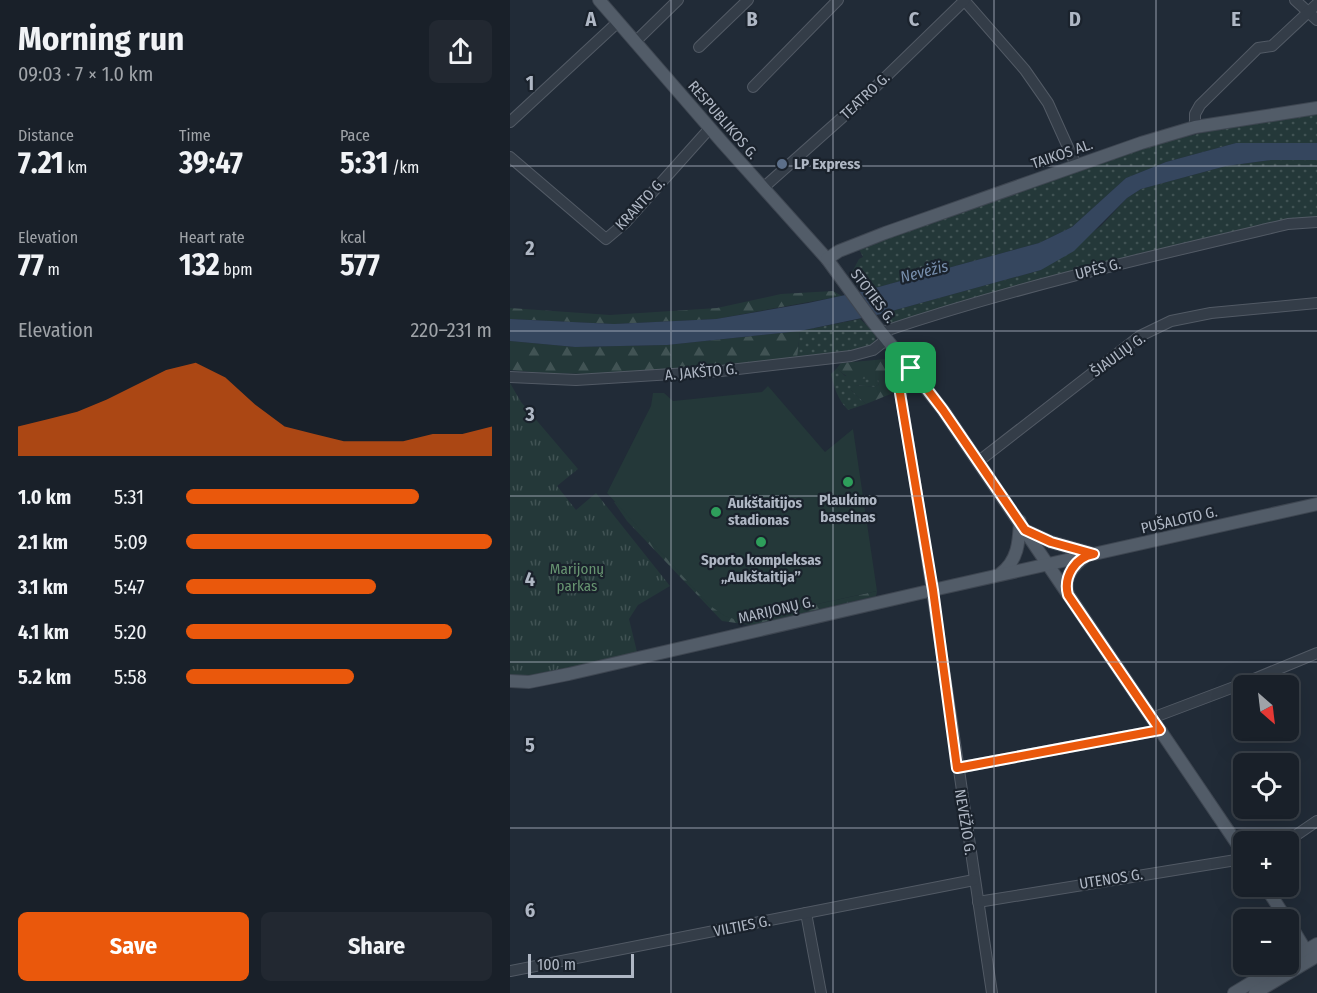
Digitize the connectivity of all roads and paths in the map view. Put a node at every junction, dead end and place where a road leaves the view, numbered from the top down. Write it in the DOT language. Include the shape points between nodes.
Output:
graph roads {
  1 [pos="599,0"];
  2 [pos="678,0"];
  3 [pos="748,0"];
  4 [pos="838,0"];
  5 [pos="964,0"];
  6 [pos="1295,0"];
  7 [pos="1313,8"];
  8 [pos="1317,20"];
  9 [pos="618,22"];
  10 [pos="635,42"];
  11 [pos="699,47"];
  12 [pos="753,87"];
  13 [pos="1317,108"];
  14 [pos="510,122"];
  15 [pos="1196,127"];
  16 [pos="710,128"];
  17 [pos="510,156"];
  18 [pos="1076,165"];
  19 [pos="763,188"];
  20 [pos="1317,222"];
  21 [pos="827,259"];
  22 [pos="1317,303"];
  23 [pos="885,336"];
  24 [pos="911,368"];
  25 [pos="510,377"];
  26 [pos="979,461"];
  27 [pos="1317,504"];
  28 [pos="1023,525"];
  29 [pos="1090,554"];
  30 [pos="1047,564"];
  31 [pos="998,575"];
  32 [pos="933,590"];
  33 [pos="1068,595"];
  34 [pos="1317,653"];
  35 [pos="510,681"];
  36 [pos="1152,718"];
  37 [pos="1160,730"];
  38 [pos="957,768"];
  39 [pos="1317,821"];
  40 [pos="1299,833"];
  41 [pos="1233,839"];
  42 [pos="1233,860"];
  43 [pos="974,880"];
  44 [pos="978,902"];
  45 [pos="806,913"];
  46 [pos="1299,934"];
  47 [pos="1313,952"];
  48 [pos="510,971"];
  49 [pos="1264,975"];
  50 [pos="821,993"];
  51 [pos="992,993"];
  52 [pos="1234,993"];
  53 [pos="1255,993"];
  1 -- 9 [label="main road, RESPUBLIKOS G."];
  2 -- 10 [label="street"];
  3 -- 11 [label="street"];
  4 -- 12 [label="street"];
  5 -- 18 [label="street" via="1048,103"];
  5 -- 19 [label="street, TEATRO G."];
  6 -- 7 [label="street"];
  7 -- 8 [label="street"];
  7 -- 15 [label="street" via="1272,46 1258,48 1200,105 1195,114"];
  9 -- 10 [label="main road, RESPUBLIKOS G."];
  9 -- 14 [label="street"];
  10 -- 16 [label="main road, RESPUBLIKOS G."];
  13 -- 15 [label="main road, TAIKOS AL."];
  15 -- 18 [label="main road, TAIKOS AL."];
  16 -- 17 [label="street, KRANTO G." via="606,239"];
  16 -- 19 [label="main road, RESPUBLIKOS G."];
  18 -- 21 [label="main road, TAIKOS AL." via="885,233"];
  19 -- 21 [label="main road, RESPUBLIKOS G."];
  20 -- 23 [label="street, UPĖS G." via="1288,224 1083,272 919,319"];
  21 -- 23 [label="main road, STOTIES G."];
  22 -- 26 [label="street, ŠIAULIŲ G." via="1211,313 1171,321 1140,336"];
  23 -- 24 [label="main road, STOTIES G."];
  23 -- 25 [label="street, A. JAKŠTO G." via="873,350 843,357 721,371 576,380"];
  24 -- 26 [label="main road, STOTIES G."];
  24 -- 32 [label="street, NEVĖŽIO G." via="900,393"];
  26 -- 28 [label="main road, STOTIES G."];
  27 -- 29 [label="main road, PUŠALOTO G."];
  28 -- 29 [label="main road" via="1051,542"];
  28 -- 30 [label="main road, STOTIES G."];
  28 -- 31 [label="main road" via="1016,555"];
  29 -- 30 [label="main road, PUŠALOTO G."];
  29 -- 33 [label="main road" via="1070,573"];
  30 -- 31 [label="main road, MARIJONŲ G."];
  30 -- 33 [label="main road, STOTIES G."];
  31 -- 32 [label="main road, MARIJONŲ G."];
  32 -- 35 [label="main road, MARIJONŲ G." via="569,674 529,682"];
  32 -- 38 [label="street, NEVĖŽIO G."];
  33 -- 36 [label="main road, STOTIES G."];
  34 -- 36 [label="street"];
  36 -- 37 [label="main road, STOTIES G."];
  37 -- 38 [label="street"];
  37 -- 41 [label="main road, STOTIES G."];
  38 -- 43 [label="street, NEVĖŽIO G."];
  39 -- 40 [label="street"];
  42 -- 44 [label="street, UTENOS G."];
  43 -- 44 [label="street, NEVĖŽIO G."];
  43 -- 45 [label="street, VILTIES G."];
  44 -- 51 [label="street, NEVĖŽIO G."];
  45 -- 48 [label="street, VILTIES G."];
  45 -- 50 [label="street"];
  46 -- 47 [label="main road"];
  47 -- 53 [label="main road"];
  49 -- 52 [label="main road"];
}
